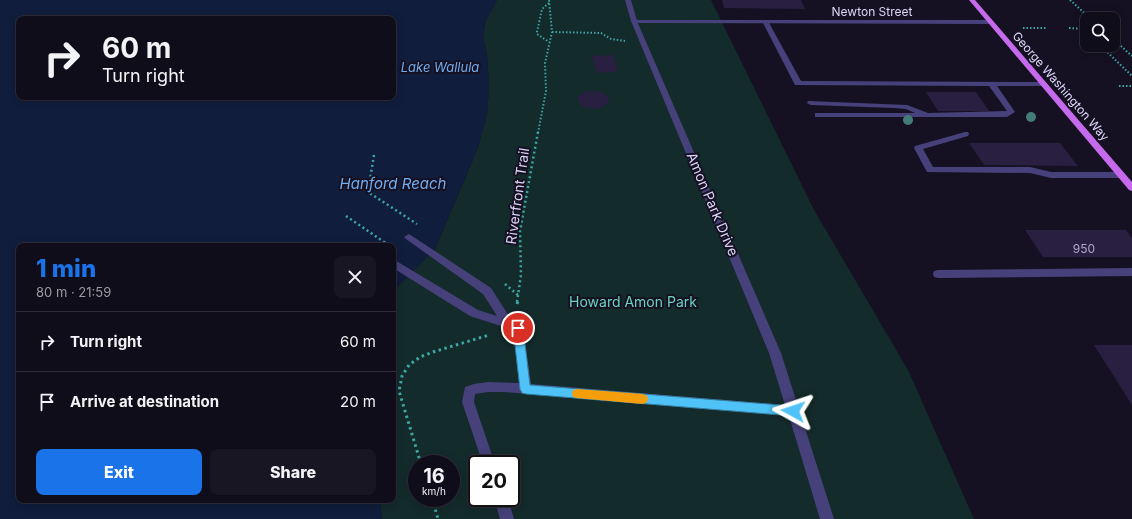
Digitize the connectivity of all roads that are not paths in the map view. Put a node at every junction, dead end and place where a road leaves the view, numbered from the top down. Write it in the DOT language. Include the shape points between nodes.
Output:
graph roads {
  1 [pos="628,0"];
  2 [pos="972,0"];
  3 [pos="634,21"];
  4 [pos="765,21"];
  5 [pos="990,22"];
  6 [pos="991,83"];
  7 [pos="1043,84"];
  8 [pos="811,103"];
  9 [pos="818,115"];
  10 [pos="933,115"];
  11 [pos="965,134"];
  12 [pos="1121,175"];
  13 [pos="1132,188"];
  14 [pos="409,238"];
  15 [pos="396,265"];
  16 [pos="1132,272"];
  17 [pos="938,274"];
  18 [pos="508,324"];
  19 [pos="526,389"];
  20 [pos="793,411"];
  21 [pos="486,455"];
  22 [pos="503,507"];
  23 [pos="507,519"];
  24 [pos="827,519"];
  1 -- 3 [label="street, Amon Park Drive"];
  2 -- 5 [label="main road, George Washington Way"];
  3 -- 4 [label="street, Newton Street"];
  3 -- 20 [label="street, Amon Park Drive" via="753,299 775,353"];
  4 -- 5 [label="street, Newton Street"];
  4 -- 6 [label="street" via="798,83"];
  5 -- 7 [label="main road, George Washington Way"];
  6 -- 7 [label="street"];
  6 -- 10 [label="street" via="1011,112 1007,115"];
  7 -- 12 [label="main road, George Washington Way"];
  8 -- 10 [label="street" via="907,107"];
  9 -- 10 [label="street"];
  11 -- 12 [label="street" via="918,148 930,170 1030,170 1051,175"];
  12 -- 13 [label="main road, George Washington Way"];
  14 -- 18 [label="street" via="486,291"];
  15 -- 18 [label="street" via="474,313"];
  16 -- 17 [label="street"];
  18 -- 19 [label="street" via="518,328"];
  19 -- 20 [label="street"];
  19 -- 21 [label="street" via="486,387 469,391 467,397"];
  20 -- 24 [label="street, Amon Park Drive"];
  22 -- 23 [label="street"];
}
